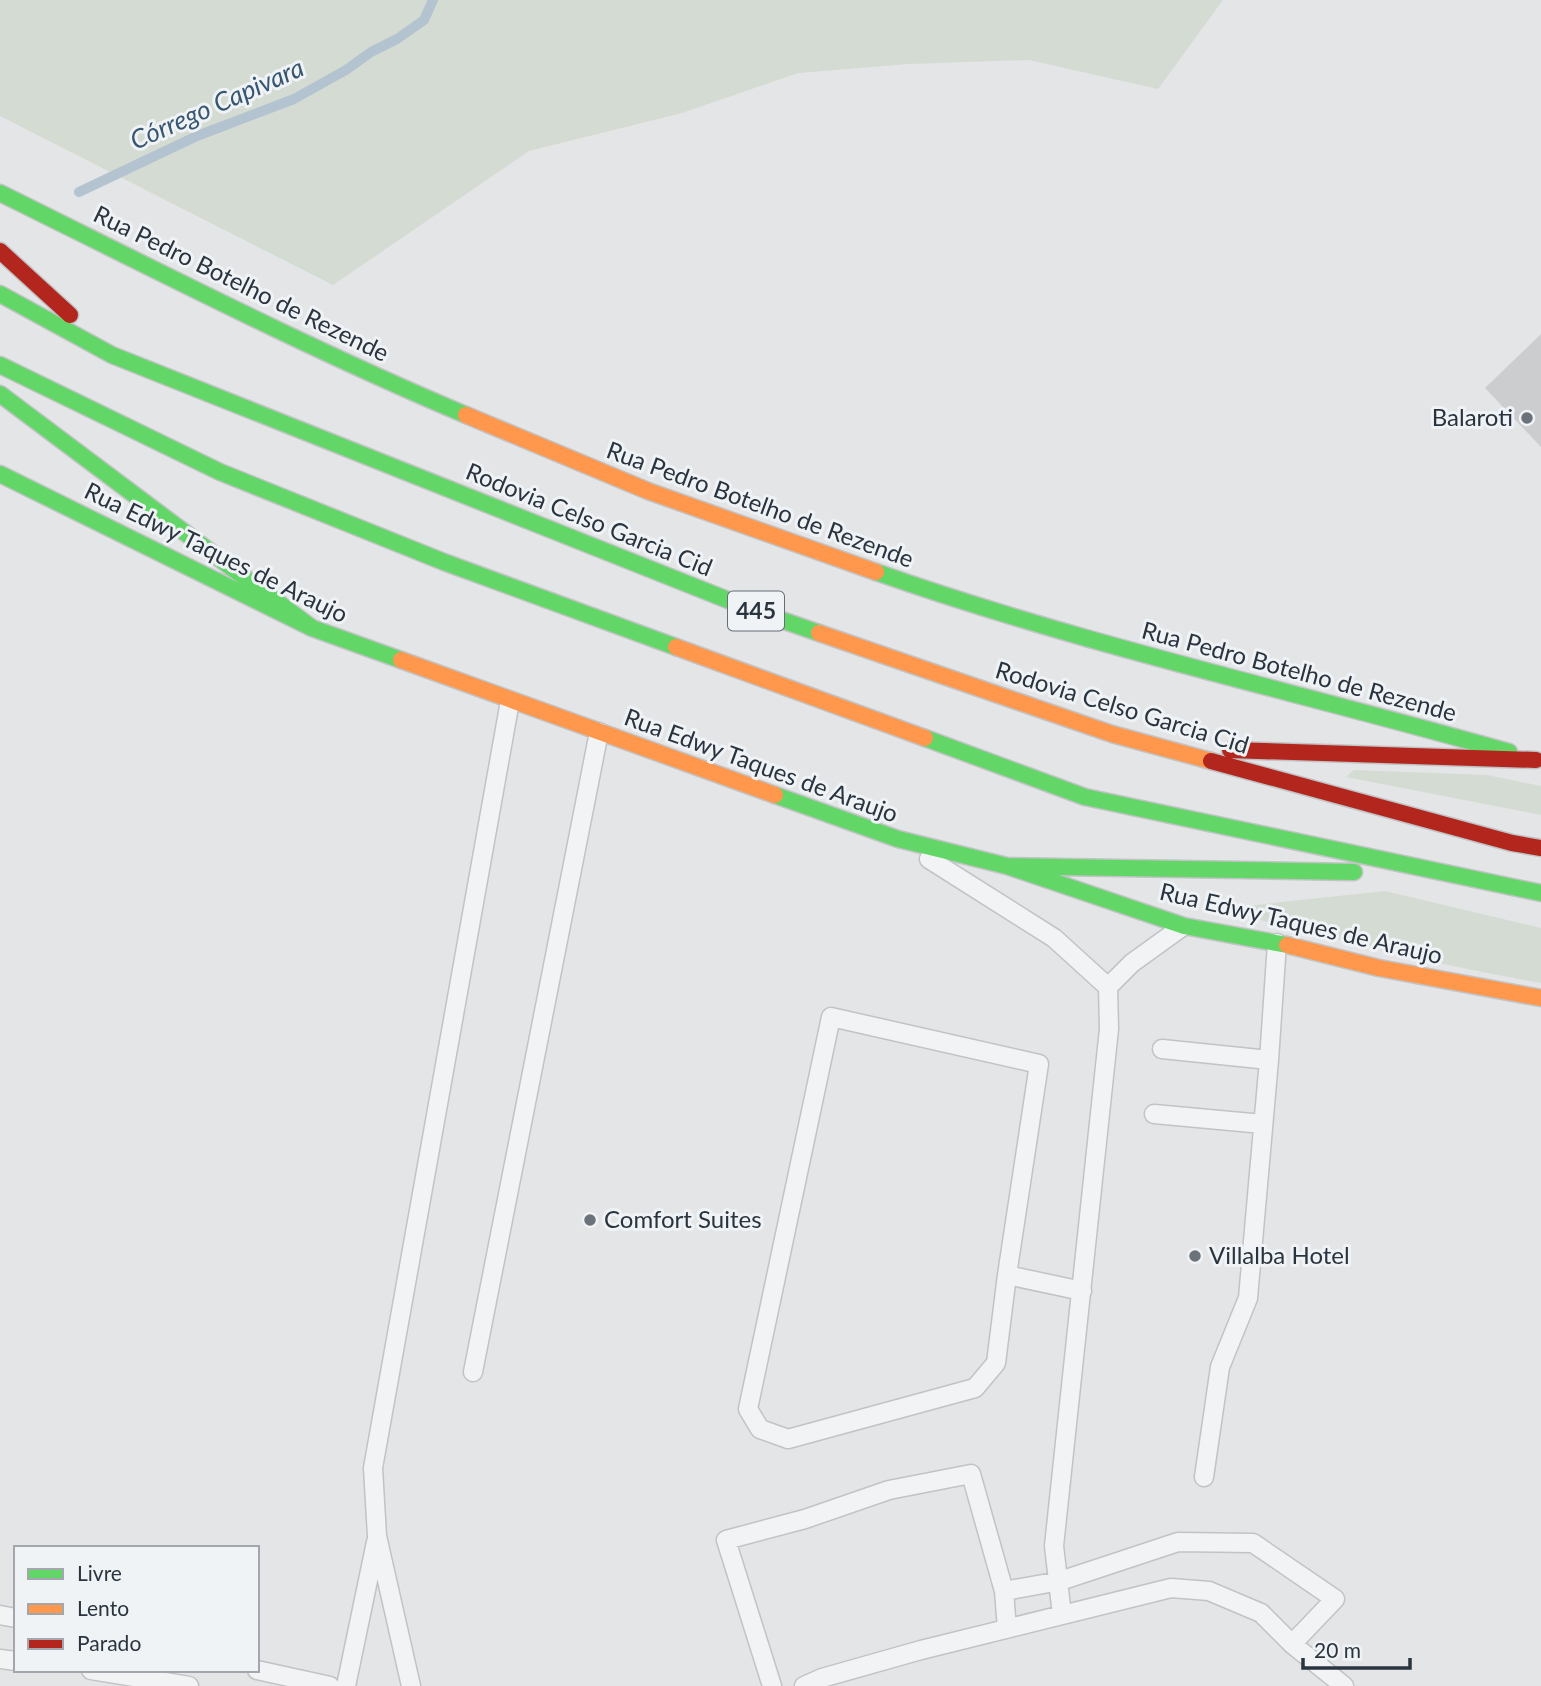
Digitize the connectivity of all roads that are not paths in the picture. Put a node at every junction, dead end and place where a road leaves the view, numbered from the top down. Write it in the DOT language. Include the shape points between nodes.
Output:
graph roads {
  1 [pos="0,193"];
  2 [pos="0,251"];
  3 [pos="0,294"];
  4 [pos="112,355"];
  5 [pos="0,365"];
  6 [pos="0,394"];
  7 [pos="0,474"];
  8 [pos="312,628"];
  9 [pos="510,701"];
  10 [pos="599,732"];
  11 [pos="1168,749"];
  12 [pos="1539,760"];
  13 [pos="898,839"];
  14 [pos="1541,848"];
  15 [pos="1007,866"];
  16 [pos="1441,873"];
  17 [pos="1541,893"];
  18 [pos="1184,926"];
  19 [pos="1277,943"];
  20 [pos="1108,987"];
  21 [pos="1541,998"];
  22 [pos="1162,1049"];
  23 [pos="1269,1060"];
  24 [pos="1154,1114"];
  25 [pos="1263,1124"];
  26 [pos="1007,1275"];
  27 [pos="1082,1291"];
  28 [pos="473,1372"];
  29 [pos="1204,1477"];
  30 [pos="377,1536"];
  31 [pos="1060,1581"];
  32 [pos="1004,1591"];
  33 [pos="1062,1615"];
  34 [pos="1007,1629"];
  35 [pos="1292,1644"];
  36 [pos="1318,1665"];
  37 [pos="259,1670"];
  38 [pos="104,1672"];
  39 [pos="188,1686"];
  40 [pos="330,1686"];
  41 [pos="346,1686"];
  42 [pos="411,1686"];
  43 [pos="772,1686"];
  44 [pos="804,1686"];
  45 [pos="1328,1686"];
  46 [pos="1344,1686"];
  1 -- 12 [label="main road, Rua Pedro Botelho de Rezende" via="402,388 648,491 938,594 1119,648"];
  2 -- 4 [label="main road"];
  3 -- 4 [label="main road, Rodovia Celso Garcia Cid / 445"];
  4 -- 11 [label="main road, Rodovia Celso Garcia Cid / 445" via="753,610 1112,734"];
  5 -- 16 [label="main road, 445" via="220,472 444,562 1085,797"];
  6 -- 8 [label="main road"];
  7 -- 8 [label="main road, Rua Edwy Taques de Araujo"];
  8 -- 9 [label="main road, Rua Edwy Taques de Araujo"];
  9 -- 10 [label="main road, Rua Edwy Taques de Araujo"];
  9 -- 30 [label="lane" via="373,1468"];
  10 -- 13 [label="main road, Rua Edwy Taques de Araujo"];
  10 -- 28 [label="lane"];
  11 -- 12 [label="main road"];
  11 -- 14 [label="main road, Rodovia Celso Garcia Cid / 445"];
  13 -- 15 [label="main road, Rua Edwy Taques de Araujo"];
  13 -- 20 [label="lane" via="1054,938"];
  15 -- 16 [label="main road"];
  15 -- 18 [label="main road, Rua Edwy Taques de Araujo"];
  16 -- 17 [label="main road, 445"];
  18 -- 19 [label="main road, Rua Edwy Taques de Araujo"];
  18 -- 20 [label="lane" via="1132,963"];
  19 -- 21 [label="main road, Rua Edwy Taques de Araujo" via="1379,968"];
  19 -- 23 [label="lane"];
  20 -- 27 [label="lane" via="1109,1029"];
  22 -- 23 [label="lane"];
  23 -- 25 [label="lane"];
  24 -- 25 [label="lane"];
  25 -- 29 [label="lane" via="1248,1298 1220,1367"];
  26 -- 26 [label="lane" via="996,1363 975,1388 788,1439 760,1429 748,1409 831,1017 1039,1064"];
  26 -- 27 [label="lane"];
  27 -- 31 [label="lane" via="1054,1546"];
  30 -- 41 [label="lane"];
  30 -- 42 [label="lane"];
  31 -- 32 [label="lane"];
  31 -- 33 [label="lane"];
  31 -- 35 [label="lane" via="1178,1542 1253,1543 1335,1599"];
  32 -- 34 [label="lane"];
  32 -- 43 [label="lane" via="971,1474 889,1490 726,1540"];
  33 -- 34 [label="lane"];
  33 -- 35 [label="lane" via="1171,1588 1209,1591 1261,1613"];
  34 -- 44 [label="lane"];
  35 -- 36 [label="lane"];
  36 -- 45 [label="lane"];
  36 -- 46 [label="lane"];
  37 -- 40 [label="lane"];
  38 -- 39 [label="lane"];
}
